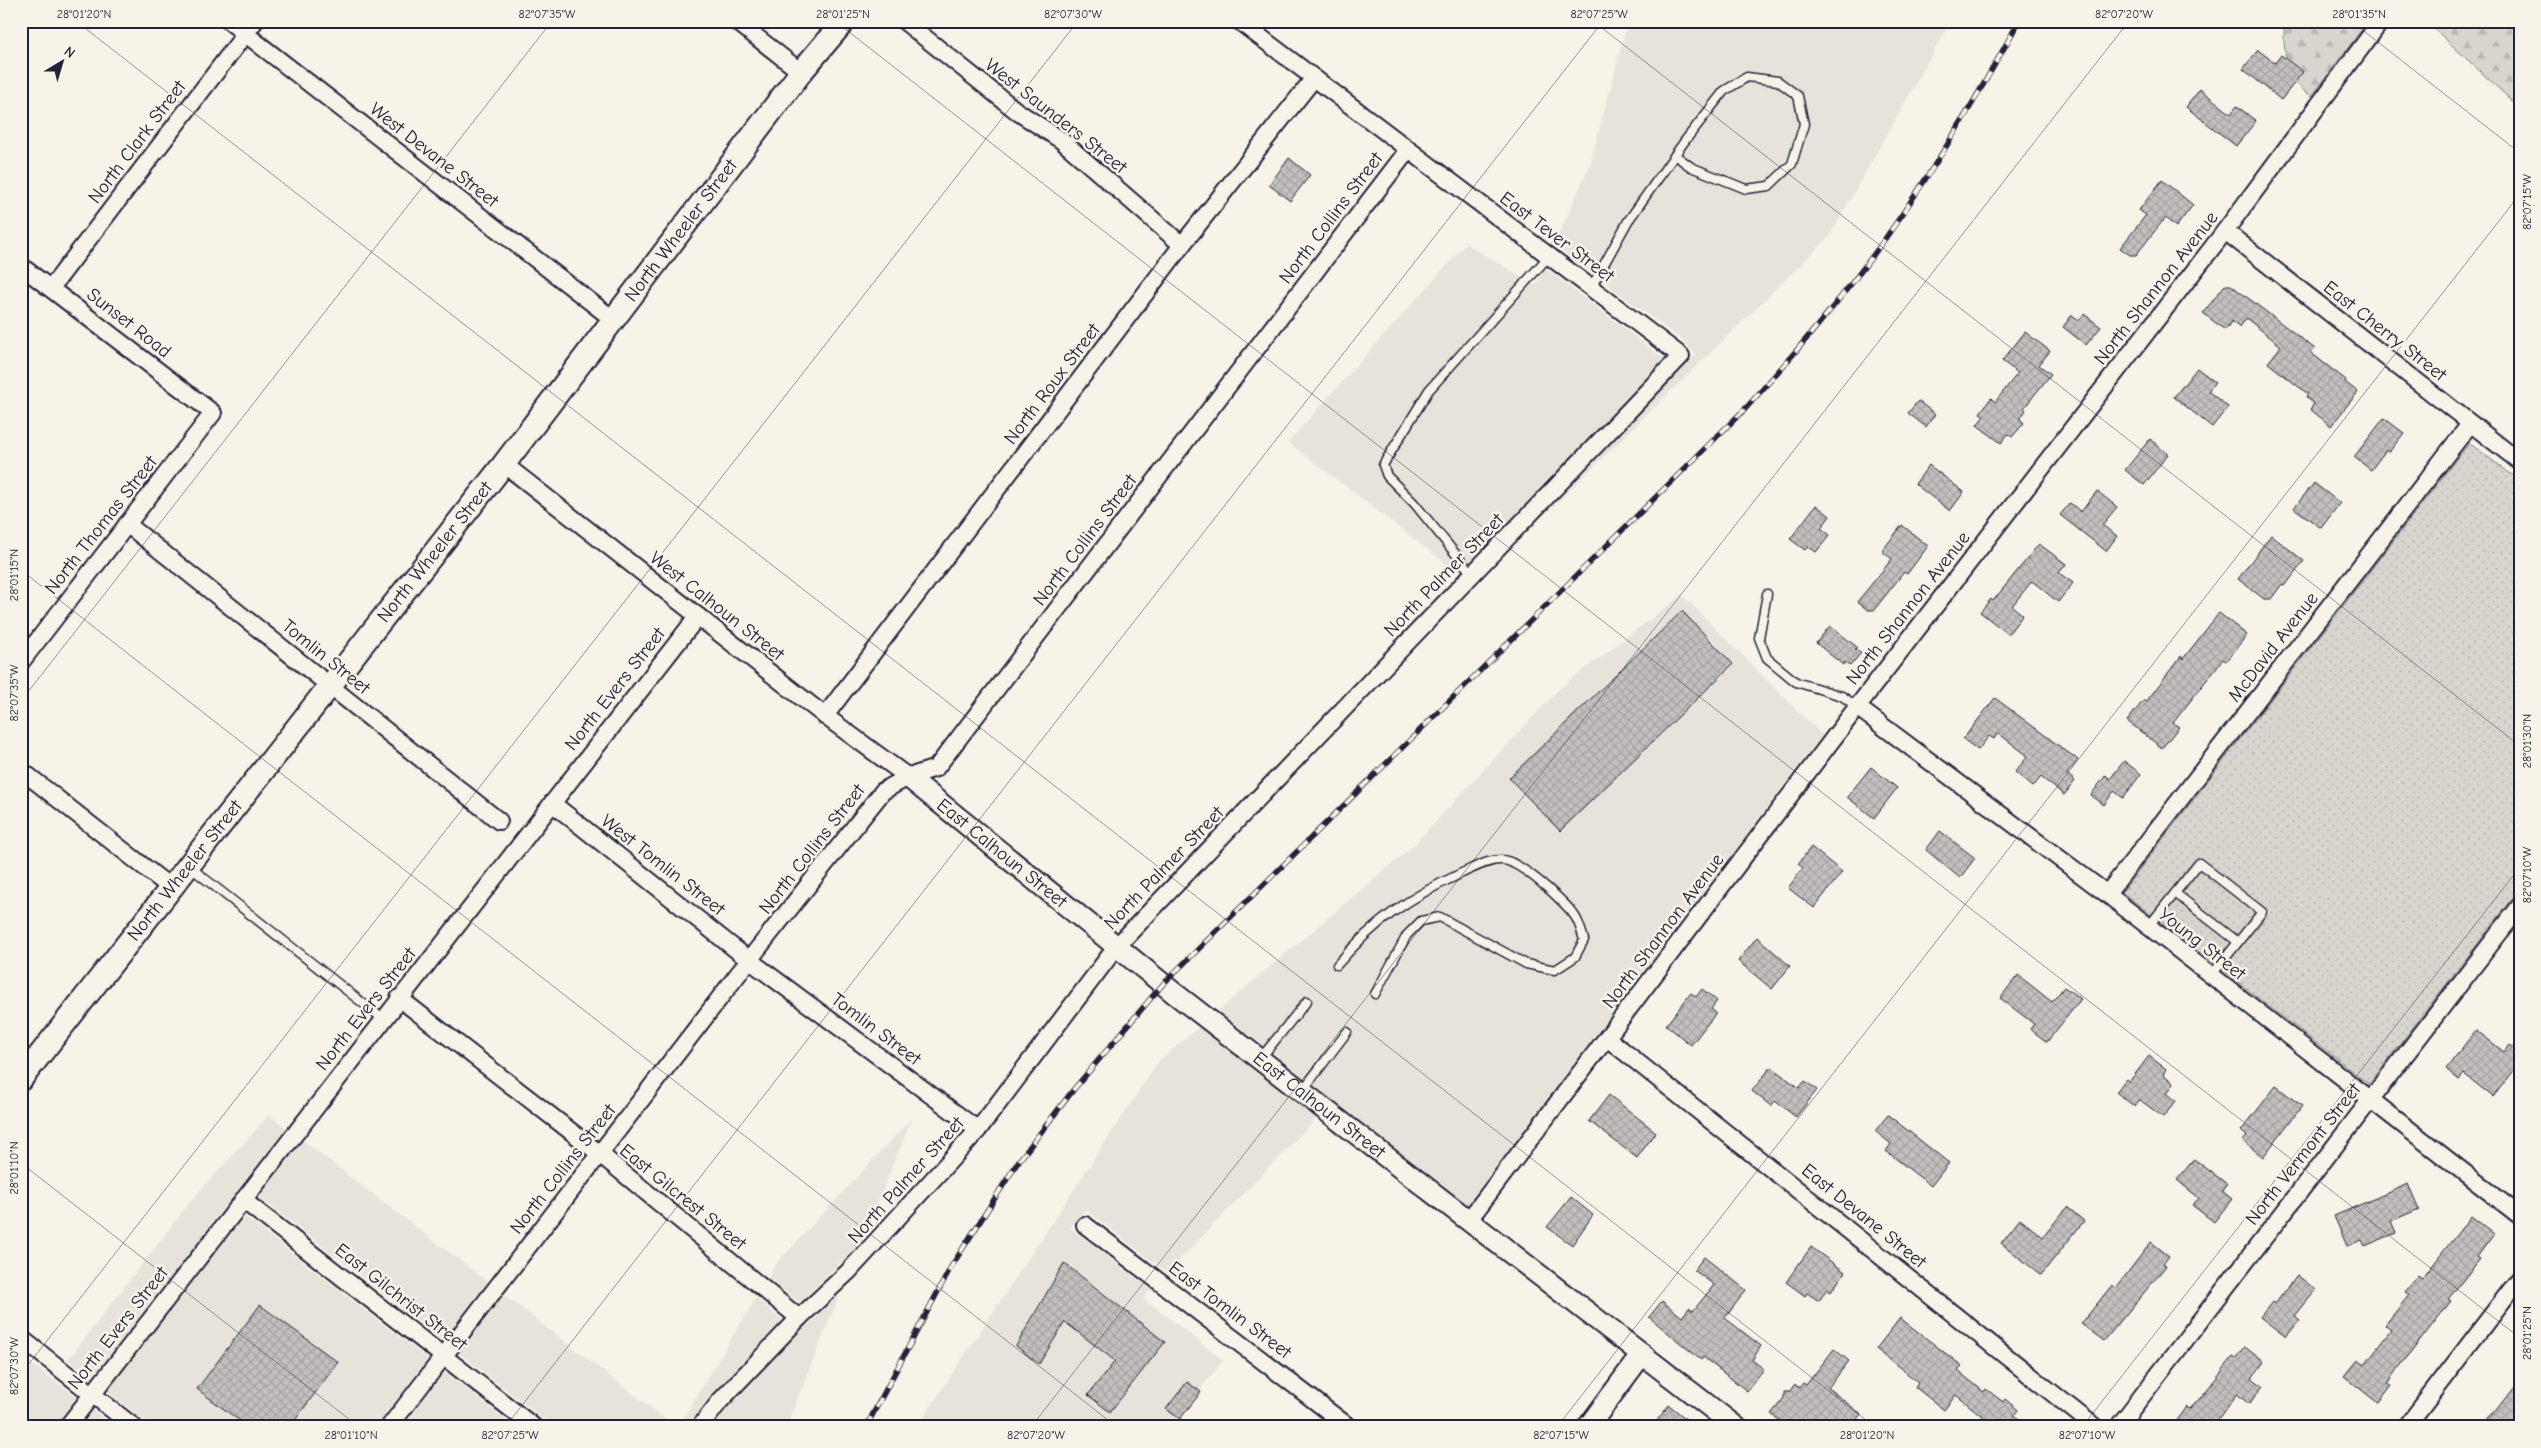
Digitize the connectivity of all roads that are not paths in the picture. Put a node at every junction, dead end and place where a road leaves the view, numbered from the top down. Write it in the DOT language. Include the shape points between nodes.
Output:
graph roads {
  1 [pos="229,21"];
  2 [pos="736,21"];
  3 [pos="844,21"];
  4 [pos="904,21"];
  5 [pos="1239,21"];
  6 [pos="2381,21"];
  7 [pos="250,27"];
  8 [pos="801,72"];
  9 [pos="1314,78"];
  10 [pos="1408,150"];
  11 [pos="1675,155"];
  12 [pos="2225,231"];
  13 [pos="1182,245"];
  14 [pos="1549,256"];
  15 [pos="21,266"];
  16 [pos="51,288"];
  17 [pos="1591,288"];
  18 [pos="614,320"];
  19 [pos="1681,356"];
  20 [pos="213,413"];
  21 [pos="2470,424"];
  22 [pos="2520,462"];
  23 [pos="504,464"];
  24 [pos="127,524"];
  25 [pos="1472,574"];
  26 [pos="1767,594"];
  27 [pos="698,616"];
  28 [pos="21,662"];
  29 [pos="331,687"];
  30 [pos="1857,706"];
  31 [pos="825,716"];
  32 [pos="21,770"];
  33 [pos="908,777"];
  34 [pos="552,803"];
  35 [pos="499,821"];
  36 [pos="188,866"];
  37 [pos="171,888"];
  38 [pos="2175,893"];
  39 [pos="2107,894"];
  40 [pos="2520,906"];
  41 [pos="2148,927"];
  42 [pos="2238,942"];
  43 [pos="1117,946"];
  44 [pos="749,960"];
  45 [pos="1337,965"];
  46 [pos="2211,976"];
  47 [pos="1375,994"];
  48 [pos="399,998"];
  49 [pos="1307,1001"];
  50 [pos="383,1019"];
  51 [pos="1347,1032"];
  52 [pos="1607,1038"];
  53 [pos="1260,1059"];
  54 [pos="21,1079"];
  55 [pos="1302,1092"];
  56 [pos="2370,1100"];
  57 [pos="978,1130"];
  58 [pos="600,1154"];
  59 [pos="243,1200"];
  60 [pos="2520,1216"];
  61 [pos="1468,1221"];
  62 [pos="1085,1225"];
  63 [pos="2520,1278"];
  64 [pos="799,1318"];
  65 [pos="21,1338"];
  66 [pos="1642,1354"];
  67 [pos="444,1356"];
  68 [pos="92,1394"];
  69 [pos="67,1427"];
  70 [pos="134,1427"];
  71 [pos="389,1427"];
  72 [pos="534,1427"];
  73 [pos="700,1427"];
  74 [pos="1350,1427"];
  75 [pos="1588,1427"];
  76 [pos="1736,1427"];
  77 [pos="2096,1427"];
  78 [pos="2118,1427"];
  79 [pos="2406,1427"];
  1 -- 7 [label="street, West Devane Street"];
  2 -- 8 [label="street"];
  3 -- 8 [label="main road, North Wheeler Street"];
  4 -- 13 [label="street, West Saunders Street" via="1018,112 1061,140"];
  5 -- 9 [label="street, East Tever Street"];
  6 -- 12 [label="street, North Shannon Avenue"];
  7 -- 16 [label="street, North Clark Street"];
  7 -- 18 [label="street, West Devane Street"];
  8 -- 18 [label="main road, North Wheeler Street"];
  9 -- 10 [label="street, East Tever Street"];
  9 -- 13 [label="street, North Roux Street"];
  10 -- 14 [label="street, East Tever Street"];
  10 -- 33 [label="street, North Collins Street" via="936,768"];
  11 -- 11 [label="lane" via="1724,91 1747,77 1778,81 1798,96 1804,124 1795,156 1792,164 1769,186 1746,189 1691,168"];
  11 -- 17 [label="lane" via="1628,221"];
  12 -- 21 [label="street, East Cherry Street"];
  12 -- 30 [label="street, North Shannon Avenue"];
  13 -- 31 [label="street, North Roux Street"];
  14 -- 17 [label="street, East Tever Street"];
  14 -- 25 [label="lane" via="1429,390 1384,465 1387,476 1414,503"];
  15 -- 16 [label="street, Sunset Road"];
  16 -- 20 [label="street, Sunset Road"];
  17 -- 19 [label="street, East Tever Street"];
  18 -- 23 [label="main road, North Wheeler Street"];
  19 -- 25 [label="street, North Palmer Street"];
  20 -- 24 [label="street, North Thomas Street"];
  21 -- 22 [label="street, East Cherry Street"];
  21 -- 39 [label="street, McDavid Avenue"];
  23 -- 27 [label="street, West Calhoun Street"];
  23 -- 29 [label="main road, North Wheeler Street"];
  24 -- 28 [label="street, North Thomas Street"];
  24 -- 29 [label="street, Tomlin Street"];
  25 -- 43 [label="street, North Palmer Street"];
  26 -- 30 [label="lane" via="1759,638 1767,658 1796,682 1842,696"];
  27 -- 31 [label="street, West Calhoun Street"];
  27 -- 34 [label="street, North Evers Street"];
  29 -- 35 [label="street, Tomlin Street"];
  29 -- 36 [label="main road, North Wheeler Street"];
  30 -- 39 [label="street, Young Street"];
  30 -- 52 [label="street, North Shannon Avenue"];
  31 -- 33 [label="street, West Calhoun Street"];
  32 -- 37 [label="street"];
  33 -- 43 [label="street, East Calhoun Street"];
  33 -- 44 [label="street, North Collins Street" via="883,791"];
  34 -- 44 [label="street, West Tomlin Street"];
  34 -- 48 [label="street, North Evers Street"];
  36 -- 37 [label="main road, North Wheeler Street"];
  36 -- 50 [label="lane"];
  37 -- 54 [label="main road, North Wheeler Street"];
  38 -- 41 [label="lane"];
  38 -- 42 [label="lane"];
  38 -- 42 [label="lane" via="2199,862 2262,912"];
  39 -- 41 [label="street, Young Street"];
  40 -- 56 [label="street, North Vermont Street"];
  41 -- 46 [label="street, Young Street"];
  42 -- 46 [label="lane"];
  43 -- 53 [label="street, East Calhoun Street"];
  43 -- 57 [label="street, North Palmer Street"];
  44 -- 57 [label="street, Tomlin Street"];
  44 -- 58 [label="street, North Collins Street"];
  45 -- 47 [label="lane" via="1361,937 1403,904 1478,866 1503,859 1524,869 1545,887 1575,918 1584,940 1575,957 1555,970 1526,964 1440,917 1421,921 1407,935"];
  46 -- 56 [label="street, Young Street"];
  48 -- 50 [label="street, North Evers Street"];
  48 -- 58 [label="street, East Gilcrest Street"];
  49 -- 53 [label="lane"];
  50 -- 59 [label="street, North Evers Street"];
  51 -- 55 [label="lane"];
  52 -- 61 [label="street, North Shannon Avenue"];
  52 -- 77 [label="street, East Devane Street"];
  53 -- 55 [label="street, East Calhoun Street"];
  55 -- 61 [label="street, East Calhoun Street"];
  56 -- 60 [label="street, Young Street"];
  56 -- 78 [label="street, North Vermont Street"];
  57 -- 64 [label="street, North Palmer Street" via="848,1272"];
  58 -- 64 [label="street, East Gilcrest Street"];
  58 -- 67 [label="street, North Collins Street"];
  59 -- 67 [label="street, East Gilchrist Street"];
  59 -- 68 [label="street, North Evers Street"];
  61 -- 66 [label="street, East Calhoun Street"];
  62 -- 74 [label="street, East Tomlin Street"];
  63 -- 79 [label="street"];
  64 -- 73 [label="street, North Palmer Street" via="720,1400"];
  65 -- 68 [label="street"];
  66 -- 75 [label="street"];
  66 -- 76 [label="street, East Calhoun Street"];
  67 -- 71 [label="street, North Collins Street"];
  67 -- 72 [label="street, East Gilchrist Street"];
  68 -- 69 [label="street, North Evers Street"];
  68 -- 70 [label="street"];
}
